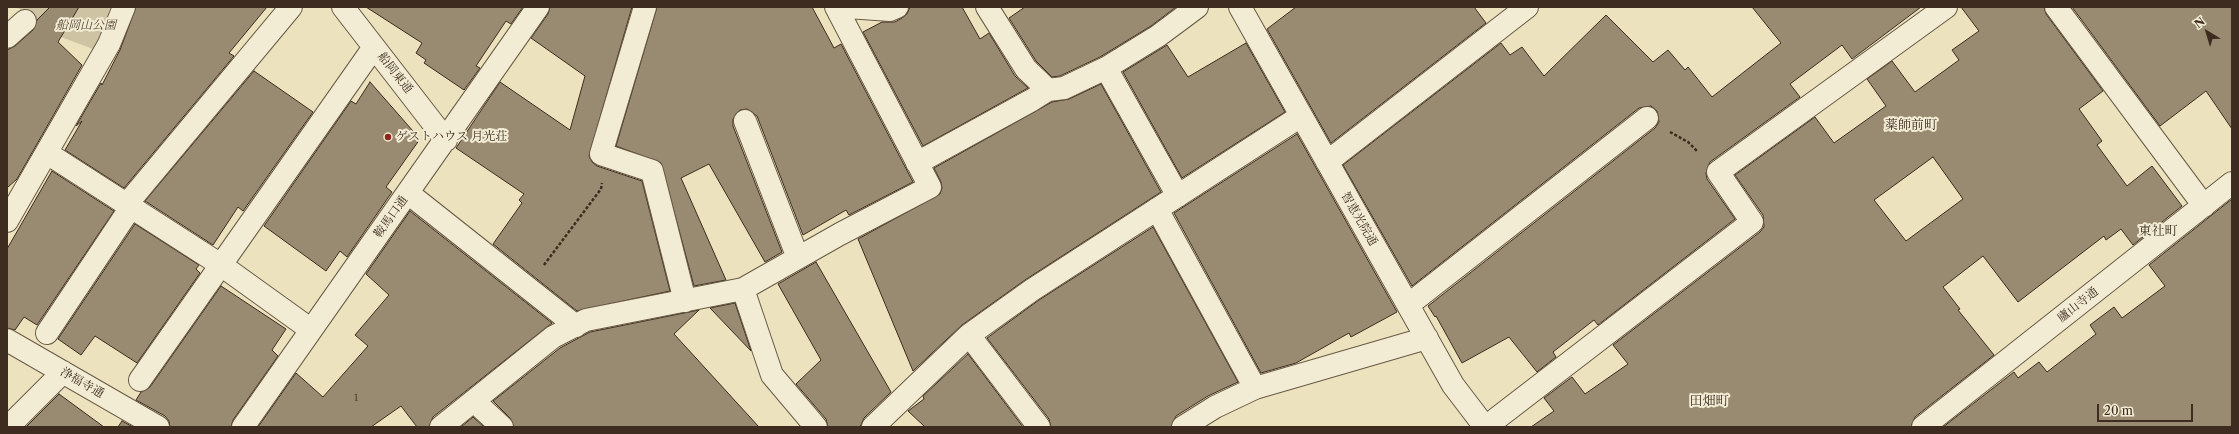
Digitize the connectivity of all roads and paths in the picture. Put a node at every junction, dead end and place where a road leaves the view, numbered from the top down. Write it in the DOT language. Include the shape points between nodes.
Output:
graph roads {
  1 [pos="124,7"];
  2 [pos="291,7"];
  3 [pos="343,7"];
  4 [pos="538,7"];
  5 [pos="645,7"];
  6 [pos="836,7"];
  7 [pos="848,7"];
  8 [pos="897,7"];
  9 [pos="1197,7"];
  10 [pos="1240,7"];
  11 [pos="1527,7"];
  12 [pos="1946,7"];
  13 [pos="2056,7"];
  14 [pos="996,10"];
  15 [pos="25,21"];
  16 [pos="7,37"];
  17 [pos="374,48"];
  18 [pos="1106,68"];
  19 [pos="1048,90"];
  20 [pos="1301,116"];
  21 [pos="1647,118"];
  22 [pos="745,121"];
  23 [pos="446,140"];
  24 [pos="47,152"];
  25 [pos="608,156"];
  26 [pos="1327,162"];
  27 [pos="917,163"];
  28 [pos="1718,172"];
  29 [pos="2232,183"];
  30 [pos="408,193"];
  31 [pos="1178,196"];
  32 [pos="129,206"];
  33 [pos="2204,206"];
  34 [pos="1157,209"];
  35 [pos="7,221"];
  36 [pos="798,258"];
  37 [pos="221,265"];
  38 [pos="527,288"];
  39 [pos="743,289"];
  40 [pos="684,300"];
  41 [pos="1408,305"];
  42 [pos="576,326"];
  43 [pos="310,329"];
  44 [pos="47,333"];
  45 [pos="969,335"];
  46 [pos="1427,338"];
  47 [pos="7,340"];
  48 [pos="63,372"];
  49 [pos="140,380"];
  50 [pos="1255,388"];
  51 [pos="475,402"];
  52 [pos="1490,423"];
  53 [pos="8,427"];
  54 [pos="158,427"];
  55 [pos="243,427"];
  56 [pos="440,427"];
  57 [pos="502,427"];
  58 [pos="816,427"];
  59 [pos="873,427"];
  60 [pos="1039,427"];
  61 [pos="1182,427"];
  62 [pos="1924,427"];
  1 -- 24 [label="street" via="109,44"];
  2 -- 32 [label="street"];
  3 -- 17 [label="street, 船岡東通"];
  4 -- 23 [label="street, 鞍馬口通"];
  5 -- 25 [label="street" via="602,154"];
  6 -- 27 [label="street"];
  7 -- 8 [label="street" via="890,10"];
  9 -- 18 [label="street" via="1158,36"];
  10 -- 20 [label="street, 智恵光院通"];
  11 -- 26 [label="street"];
  12 -- 28 [label="street"];
  13 -- 33 [label="street"];
  14 -- 19 [label="street" via="1026,69"];
  15 -- 16 [label="street"];
  17 -- 23 [label="street, 船岡東通"];
  17 -- 37 [label="street"];
  18 -- 19 [label="street" via="1064,88"];
  18 -- 31 [label="street"];
  19 -- 27 [label="street"];
  20 -- 26 [label="street, 智恵光院通"];
  20 -- 31 [label="street"];
  21 -- 28 [label="path" via="1688,142"];
  21 -- 41 [label="street"];
  22 -- 36 [label="street"];
  23 -- 30 [label="street, 鞍馬口通"];
  24 -- 32 [label="street"];
  24 -- 35 [label="street"];
  25 -- 38 [label="path" via="601,189"];
  25 -- 40 [label="street" via="652,171"];
  26 -- 41 [label="street, 智恵光院通"];
  27 -- 36 [label="street" via="930,187"];
  28 -- 52 [label="street" via="1752,222"];
  29 -- 33 [label="street, 廬山寺通"];
  30 -- 38 [label="street"];
  30 -- 43 [label="street, 鞍馬口通"];
  31 -- 34 [label="street"];
  32 -- 37 [label="street"];
  32 -- 44 [label="street"];
  33 -- 62 [label="street, 廬山寺通"];
  34 -- 45 [label="street" via="1032,290"];
  34 -- 50 [label="street"];
  36 -- 39 [label="street"];
  37 -- 43 [label="street"];
  37 -- 49 [label="street"];
  38 -- 42 [label="street"];
  39 -- 40 [label="street"];
  39 -- 58 [label="street" via="772,375"];
  40 -- 42 [label="street" via="586,320"];
  41 -- 46 [label="street, 智恵光院通"];
  42 -- 51 [label="street" via="553,337"];
  43 -- 55 [label="street, 鞍馬口通"];
  45 -- 59 [label="street"];
  45 -- 60 [label="street"];
  46 -- 50 [label="street"];
  46 -- 52 [label="street, 智恵光院通" via="1453,385"];
  47 -- 48 [label="street, 浄福寺通"];
  48 -- 53 [label="street"];
  48 -- 54 [label="street, 浄福寺通"];
  50 -- 61 [label="street"];
  51 -- 56 [label="street"];
  51 -- 57 [label="street"];
}
